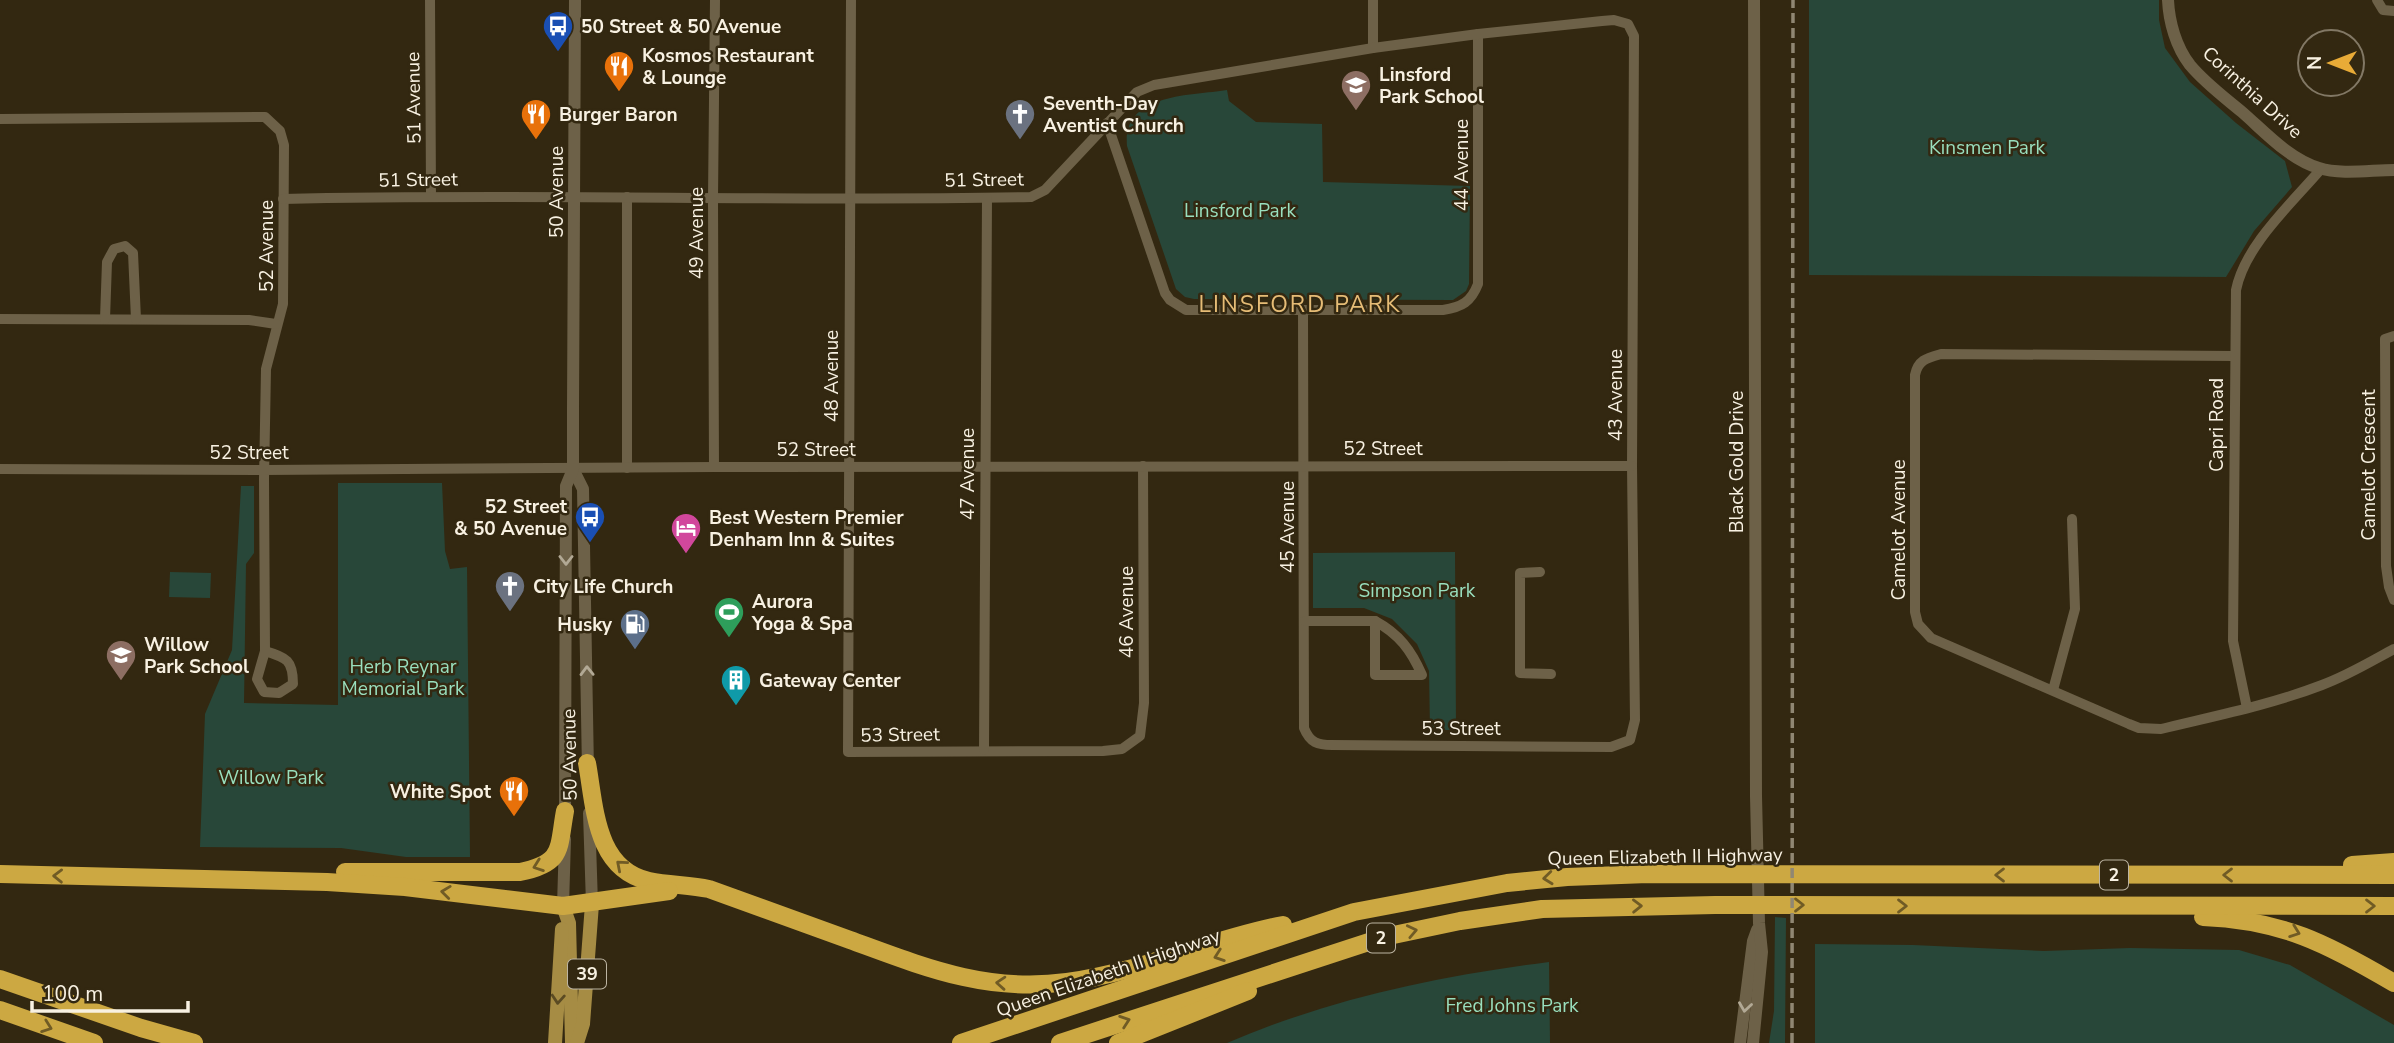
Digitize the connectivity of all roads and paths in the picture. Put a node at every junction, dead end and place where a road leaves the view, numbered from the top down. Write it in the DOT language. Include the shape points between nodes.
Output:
graph roads {
  1 [pos="430,0"];
  2 [pos="575,0"];
  3 [pos="715,0"];
  4 [pos="851,0"];
  5 [pos="1373,0"];
  6 [pos="1754,0"];
  7 [pos="2168,0"];
  8 [pos="2377,0"];
  9 [pos="2394,11"];
  10 [pos="1632,30"];
  11 [pos="1478,34"];
  12 [pos="1373,48"];
  13 [pos="0,119"];
  14 [pos="1107,123"];
  15 [pos="2321,169"];
  16 [pos="2394,170"];
  17 [pos="432,195"];
  18 [pos="575,197"];
  19 [pos="627,197"];
  20 [pos="849,197"];
  21 [pos="713,198"];
  22 [pos="987,198"];
  23 [pos="283,199"];
  24 [pos="1303,311"];
  25 [pos="0,319"];
  26 [pos="105,319"];
  27 [pos="136,319"];
  28 [pos="276,324"];
  29 [pos="2394,336"];
  30 [pos="2234,356"];
  31 [pos="985,466"];
  32 [pos="1143,466"];
  33 [pos="1304,466"];
  34 [pos="1632,466"];
  35 [pos="714,467"];
  36 [pos="849,467"];
  37 [pos="627,468"];
  38 [pos="0,469"];
  39 [pos="573,469"];
  40 [pos="264,470"];
  41 [pos="2072,519"];
  42 [pos="1540,572"];
  43 [pos="2394,600"];
  44 [pos="1305,621"];
  45 [pos="1375,621"];
  46 [pos="2394,649"];
  47 [pos="265,651"];
  48 [pos="1551,674"];
  49 [pos="2053,690"];
  50 [pos="2247,708"];
  51 [pos="565,723"];
  52 [pos="588,723"];
  53 [pos="1312,742"];
  54 [pos="1611,747"];
  55 [pos="1122,749"];
  56 [pos="984,750"];
  57 [pos="848,752"];
  58 [pos="587,763"];
  59 [pos="565,811"];
  60 [pos="2394,862"];
  61 [pos="0,874"];
  62 [pos="2274,875"];
  63 [pos="2394,875"];
  64 [pos="116,877"];
  65 [pos="592,904"];
  66 [pos="562,906"];
  67 [pos="2394,906"];
  68 [pos="2082,907"];
  69 [pos="1354,912"];
  70 [pos="777,913"];
  71 [pos="1759,923"];
  72 [pos="1384,937"];
  73 [pos="0,979"];
  74 [pos="2394,984"];
  75 [pos="0,1010"];
  76 [pos="94,1043"];
  77 [pos="194,1043"];
  78 [pos="555,1043"];
  79 [pos="575,1043"];
  80 [pos="961,1043"];
  81 [pos="1060,1043"];
  82 [pos="1118,1043"];
  83 [pos="1740,1043"];
  84 [pos="1753,1043"];
  1 -- 17 [label="street, 51 Avenue"];
  2 -- 18 [label="main road, 50 Avenue"];
  3 -- 21 [label="street, 49 Avenue"];
  4 -- 20 [label="street, 48 Avenue"];
  5 -- 12 [label="street"];
  6 -- 71 [label="main road, Black Gold Drive"];
  7 -- 15 [label="main road, Corinthia Drive" via="2177,40 2190,65 2288,151"];
  8 -- 9 [label="street" via="2384,10"];
  10 -- 11 [label="street, 51 Street" via="1614,20"];
  10 -- 34 [label="street, 43 Avenue"];
  11 -- 12 [label="street, 51 Street"];
  11 -- 24 [label="street, 44 Avenue" via="1478,284 1474,295 1466,304 1443,310"];
  12 -- 14 [label="street, 51 Street" via="1154,85 1137,92"];
  13 -- 23 [label="street, 52 Avenue" via="265,117 280,131 284,145"];
  14 -- 22 [label="street, 51 Street" via="1045,190 1031,197"];
  14 -- 24 [label="street" via="1170,300 1186,310"];
  15 -- 16 [label="main road, Corinthia Drive"];
  15 -- 30 [label="street, Capri Road" via="2244,265 2236,290"];
  17 -- 18 [label="street, 51 Street"];
  17 -- 23 [label="street, 51 Street"];
  18 -- 19 [label="street, 51 Street"];
  18 -- 39 [label="main road, 50 Avenue"];
  19 -- 21 [label="street, 51 Street"];
  19 -- 37 [label="street"];
  20 -- 21 [label="street, 51 Street"];
  20 -- 22 [label="street, 51 Street"];
  20 -- 36 [label="street, 48 Avenue"];
  21 -- 35 [label="street, 49 Avenue"];
  22 -- 31 [label="street, 47 Avenue"];
  23 -- 28 [label="street, 52 Avenue" via="283,303"];
  24 -- 33 [label="street, 45 Avenue"];
  25 -- 26 [label="street"];
  26 -- 27 [label="street"];
  26 -- 27 [label="street" via="107,262 114,249 125,246 133,253"];
  27 -- 28 [label="street"];
  28 -- 40 [label="street, 52 Avenue" via="266,369"];
  29 -- 43 [label="street, Camelot Crescent" via="2385,339 2386,566"];
  30 -- 49 [label="street, Camelot Avenue" via="1941,354 1917,366 1918,625 1931,638"];
  30 -- 50 [label="street, Capri Road" via="2233,641"];
  31 -- 32 [label="street, 52 Street"];
  31 -- 36 [label="street, 52 Street"];
  31 -- 56 [label="street, 47 Avenue"];
  32 -- 33 [label="street, 52 Street"];
  32 -- 55 [label="street, 46 Avenue" via="1144,703 1140,736"];
  33 -- 34 [label="street, 52 Street"];
  33 -- 44 [label="street, 45 Avenue"];
  34 -- 54 [label="street, 43 Avenue" via="1635,720 1630,740"];
  35 -- 36 [label="street, 52 Street"];
  35 -- 37 [label="street, 52 Street"];
  36 -- 57 [label="street, 48 Avenue"];
  37 -- 39 [label="street, 52 Street"];
  38 -- 40 [label="street, 52 Street"];
  39 -- 40 [label="street, 52 Street"];
  39 -- 51 [label="main road, 50 Avenue, one-way" via="566,486"];
  52 -- 39 [label="main road, 50 Avenue, one-way" via="583,489"];
  40 -- 47 [label="street, 52 Avenue"];
  41 -- 49 [label="street" via="2075,609"];
  42 -- 48 [label="street" via="1520,573 1520,673"];
  44 -- 45 [label="street"];
  44 -- 53 [label="street, 45 Avenue" via="1304,728"];
  45 -- 45 [label="street" via="1404,642 1422,675 1375,675"];
  46 -- 50 [label="street, Camelot Avenue" via="2323,685"];
  47 -- 47 [label="street" via="257,679 264,692 279,693 293,684 293,668 284,657"];
  49 -- 50 [label="street, Camelot Avenue" via="2150,730"];
  51 -- 52 [label="main road"];
  51 -- 59 [label="main road, 50 Avenue"];
  52 -- 58 [label="main road, 50 Avenue"];
  53 -- 54 [label="street, 53 Street" via="1332,746"];
  55 -- 56 [label="street, 53 Street"];
  56 -- 57 [label="street, 53 Street"];
  58 -- 65 [label="main road, 50 Avenue / 39"];
  70 -- 58 [label="highway, one-way" via="709,889 648,880 620,867 601,841"];
  59 -- 64 [label="highway, one-way" via="557,855 548,864 520,872 213,872"];
  59 -- 66 [label="main road, 50 Avenue / 39"];
  60 -- 62 [label="highway"];
  64 -- 61 [label="highway, one-way"];
  62 -- 63 [label="highway, Queen Elizabeth II Highway / 2"];
  62 -- 69 [label="highway, Queen Elizabeth II Highway / 2, one-way" via="1567,877 1507,883"];
  66 -- 64 [label="highway, one-way" via="392,886"];
  65 -- 66 [label="highway"];
  65 -- 70 [label="highway" via="681,891 716,895"];
  65 -- 79 [label="main road, 50 Avenue / 39" via="583,1024"];
  66 -- 78 [label="main road, 50 Avenue / 39, one-way"];
  66 -- 79 [label="main road" via="569,920"];
  68 -- 67 [label="highway, 2, one-way"];
  72 -- 68 [label="highway, 2, one-way" via="1542,909"];
  68 -- 74 [label="highway, one-way" via="2281,927 2342,952"];
  69 -- 70 [label="highway, one-way" via="1248,932 1113,974 1023,984 946,974"];
  69 -- 80 [label="highway, Queen Elizabeth II Highway / 2, one-way"];
  71 -- 83 [label="main road, Black Gold Drive, one-way"];
  71 -- 84 [label="main road, Black Gold Drive" via="1761,982"];
  81 -- 72 [label="highway, 2, one-way"];
  72 -- 82 [label="highway"];
  73 -- 77 [label="highway"];
  75 -- 76 [label="highway, one-way"];
}
